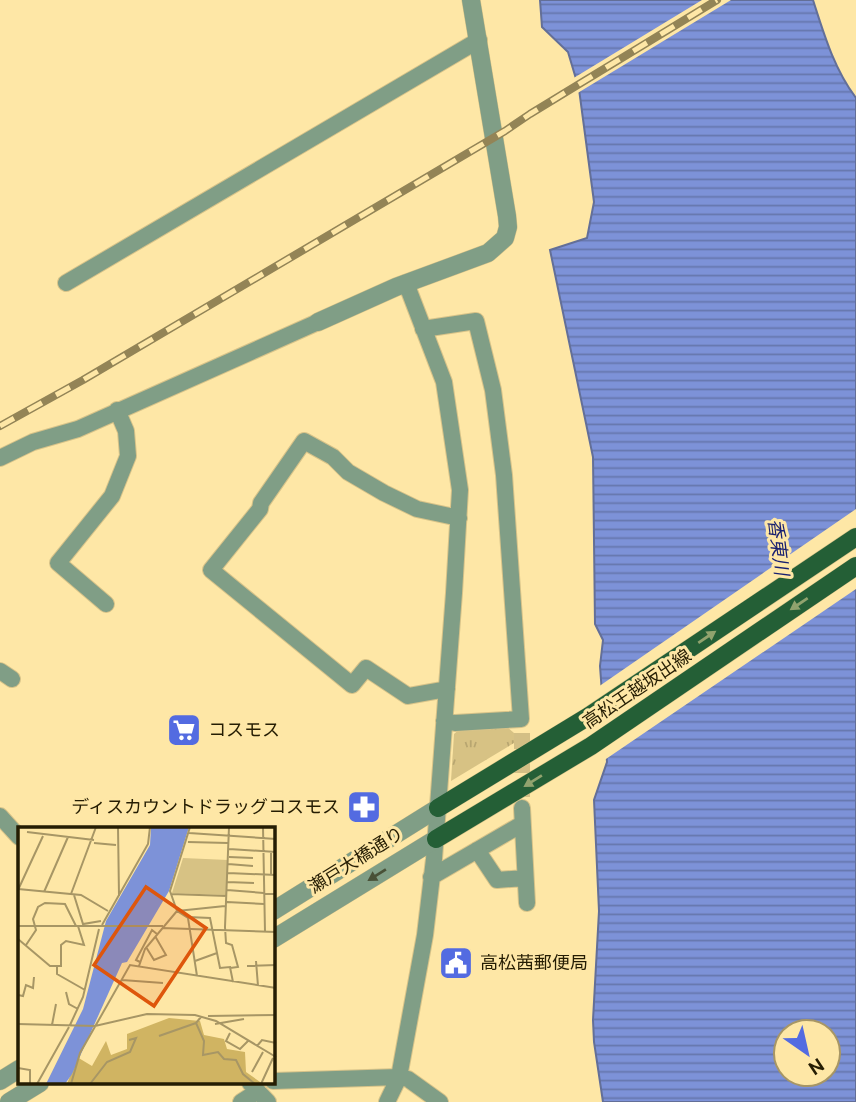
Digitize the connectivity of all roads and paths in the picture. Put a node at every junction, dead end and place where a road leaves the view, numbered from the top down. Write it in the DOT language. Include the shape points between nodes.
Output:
graph roads {
  1 [pos="471,0"];
  2 [pos="479,40"];
  3 [pos="66,283"];
  4 [pos="406,284"];
  5 [pos="318,322"];
  6 [pos="424,329"];
  7 [pos="117,410"];
  8 [pos="0,458"];
  9 [pos="459,518"];
  10 [pos="856,537"];
  11 [pos="856,566"];
  12 [pos="106,604"];
  13 [pos="447,689"];
  14 [pos="444,721"];
  15 [pos="438,808"];
  16 [pos="0,816"];
  17 [pos="18,835"];
  18 [pos="436,839"];
  19 [pos="477,850"];
  20 [pos="431,877"];
  21 [pos="526,878"];
  22 [pos="527,903"];
  23 [pos="275,910"];
  24 [pos="275,938"];
  25 [pos="18,1070"];
  26 [pos="399,1077"];
  27 [pos="0,1081"];
  28 [pos="275,1082"];
  29 [pos="38,1084"];
  30 [pos="259,1092"];
  31 [pos="9,1102"];
  32 [pos="242,1102"];
  33 [pos="387,1102"];
  34 [pos="440,1102"];
  1 -- 2 [label="street"];
  2 -- 3 [label="street"];
  2 -- 4 [label="street" via="507,216 505,238 488,253"];
  4 -- 5 [label="street"];
  4 -- 6 [label="street"];
  5 -- 7 [label="street"];
  6 -- 9 [label="street" via="444,382 460,490"];
  6 -- 14 [label="street" via="476,321 493,390 504,475 521,726"];
  7 -- 8 [label="street"];
  7 -- 12 [label="street" via="128,456 112,496 58,563"];
  9 -- 13 [label="street"];
  9 -- 13 [label="street" via="417,509 384,493 303,440 260,509 211,570 352,685 366,668 408,696"];
  15 -- 10 [label="main road, 高松王越坂出線, one-way" via="589,716"];
  11 -- 18 [label="main road, 高松王越坂出線, one-way" via="591,746"];
  13 -- 14 [label="street"];
  14 -- 15 [label="street"];
  15 -- 18 [label="street"];
  15 -- 23 [label="street, 瀬戸大橋通り"];
  16 -- 17 [label="street"];
  18 -- 20 [label="street"];
  18 -- 24 [label="street, 瀬戸大橋通り, one-way"];
  19 -- 20 [label="street"];
  19 -- 21 [label="street" via="497,880"];
  19 -- 21 [label="street" via="522,816"];
  20 -- 26 [label="street"];
  21 -- 22 [label="street"];
  25 -- 27 [label="street"];
  26 -- 28 [label="street"];
  26 -- 33 [label="street"];
  26 -- 34 [label="street"];
  29 -- 31 [label="street"];
  30 -- 32 [label="street"];
}
